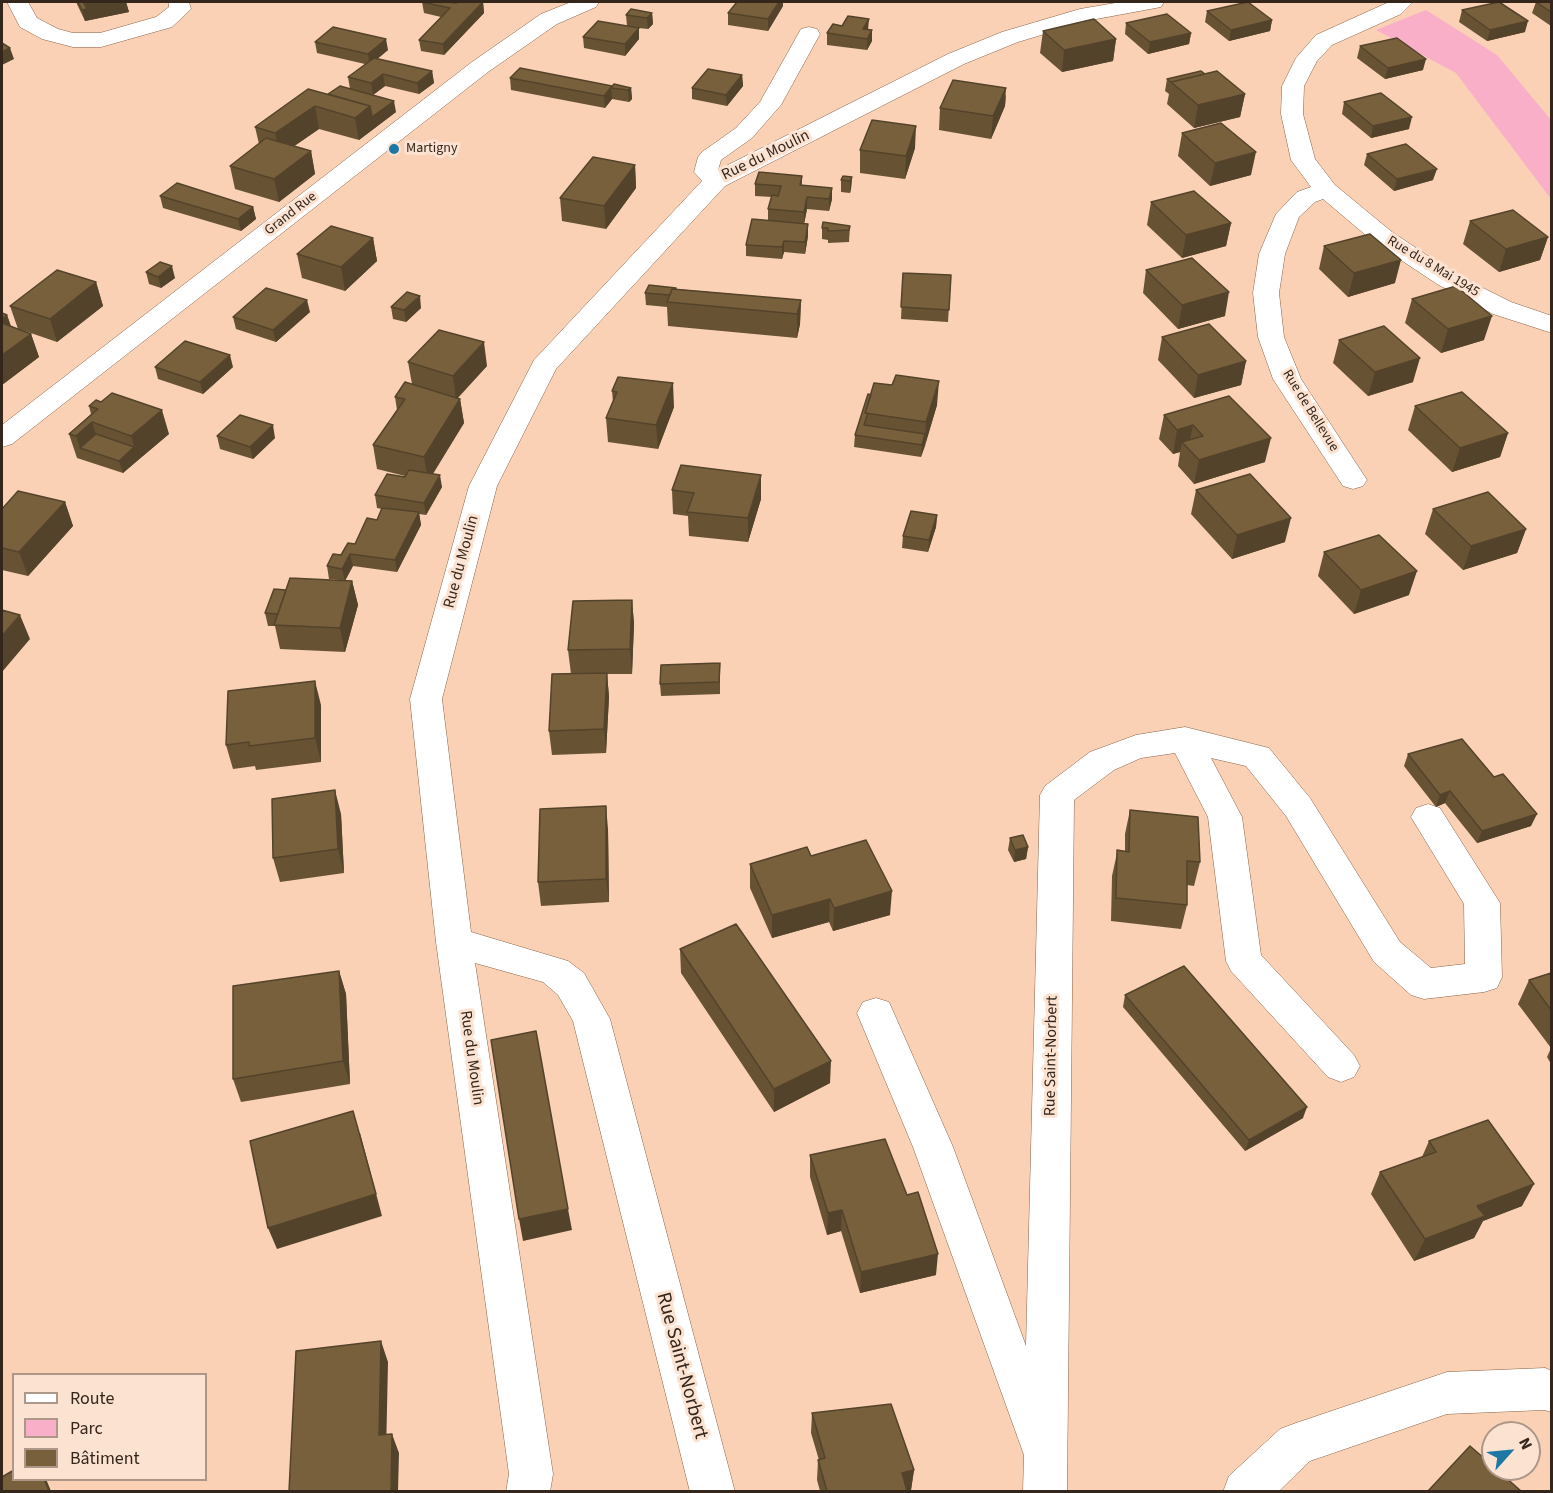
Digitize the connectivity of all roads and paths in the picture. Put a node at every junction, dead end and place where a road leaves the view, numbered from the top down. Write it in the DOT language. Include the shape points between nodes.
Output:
graph roads {
  1 [pos="18,2"];
  2 [pos="179,2"];
  3 [pos="588,2"];
  4 [pos="1153,2"];
  5 [pos="1402,2"];
  6 [pos="809,34"];
  7 [pos="716,181"];
  8 [pos="1326,190"];
  9 [pos="1551,325"];
  10 [pos="2,438"];
  11 [pos="1353,480"];
  12 [pos="1185,740"];
  13 [pos="1428,817"];
  14 [pos="454,942"];
  15 [pos="876,1013"];
  16 [pos="1341,1066"];
  17 [pos="1551,1392"];
  18 [pos="1045,1475"];
  19 [pos="528,1491"];
  20 [pos="713,1491"];
  21 [pos="1245,1491"];
  1 -- 2 [label="street" via="28,22 73,40 101,40 164,22 180,9"];
  3 -- 10 [label="street, Grand Rue" via="549,19 480,67"];
  4 -- 7 [label="street, Rue du Moulin" via="1088,14 956,59"];
  5 -- 8 [label="street" via="1324,40 1307,58 1293,86 1292,114 1303,160"];
  6 -- 7 [label="street" via="770,105 744,133 710,157 706,172"];
  7 -- 14 [label="street, Rue du Moulin" via="544,366 483,486 426,699"];
  8 -- 9 [label="street, Rue du 8 Mai 1945" via="1383,237 1446,279 1503,308"];
  8 -- 11 [label="street, Rue de Bellevue" via="1306,197 1288,214 1272,254 1266,293 1271,337 1287,379"];
  12 -- 13 [label="street, Rue Saint-Norbert" via="1257,757 1298,807 1387,952 1424,984 1484,977 1482,903"];
  12 -- 16 [label="street" via="1225,817 1244,961"];
  12 -- 18 [label="street, Rue Saint-Norbert" via="1136,747 1102,761 1057,795"];
  14 -- 19 [label="street, Rue du Moulin" via="531,1474"];
  14 -- 20 [label="street, Rue Saint-Norbert" via="555,970 571,984 591,1019"];
  15 -- 18 [label="street, Rue Saint-Norbert" via="933,1147"];
  17 -- 21 [label="street" via="1545,1389 1447,1393 1296,1444"];
}
